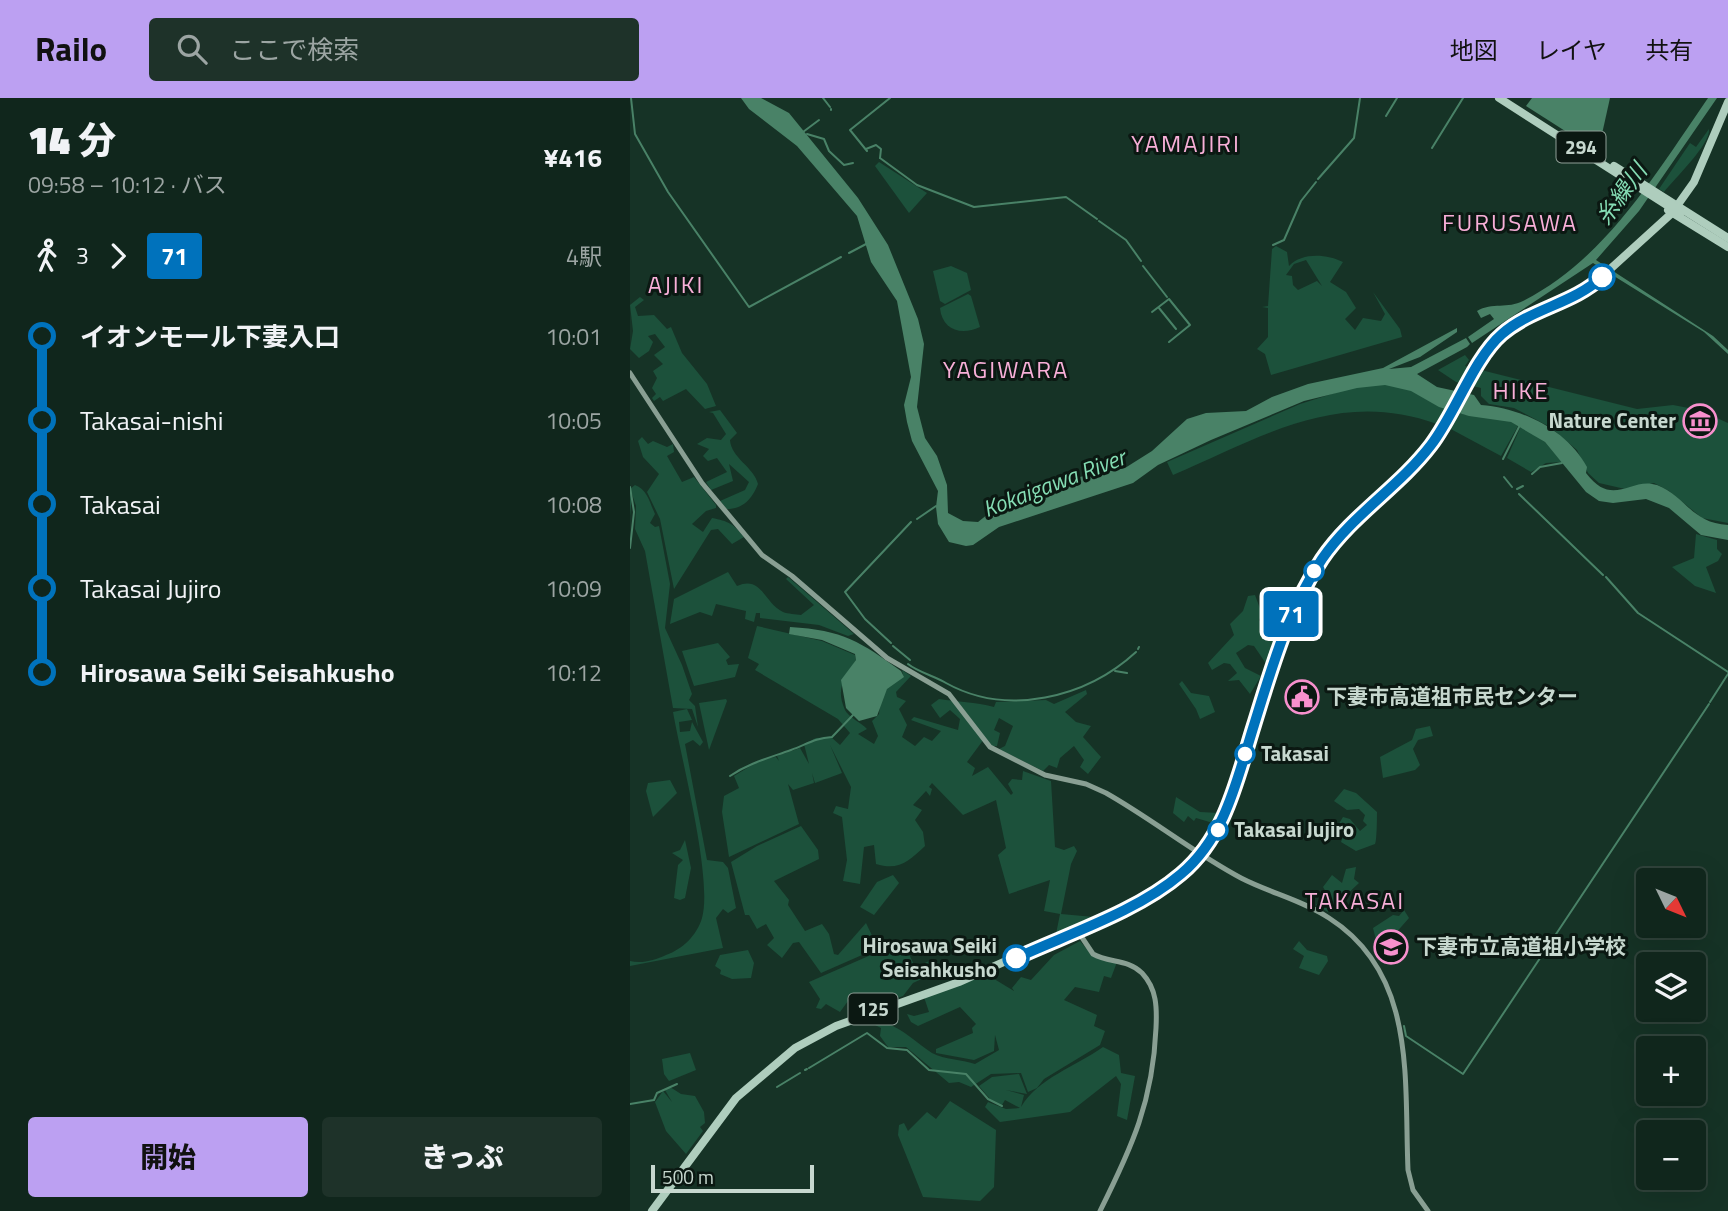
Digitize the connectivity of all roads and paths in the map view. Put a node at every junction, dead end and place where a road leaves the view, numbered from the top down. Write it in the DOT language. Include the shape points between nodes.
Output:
graph roads {
  1 [pos="1499,98"];
  2 [pos="1506,98"];
  3 [pos="1728,102"];
  4 [pos="1595,158"];
  5 [pos="1675,209"];
  6 [pos="1728,242"];
  7 [pos="630,373"];
  8 [pos="1202,853"];
  9 [pos="1077,930"];
  10 [pos="652,1211"];
  11 [pos="1100,1211"];
  12 [pos="1428,1211"];
  1 -- 4 [label="highway, 294"];
  2 -- 4 [label="highway, 294"];
  3 -- 5 [label="highway, 125" via="1697,176"];
  4 -- 5 [label="highway, 294"];
  5 -- 6 [label="highway, 294"];
  5 -- 8 [label="highway, 125" via="1586,291 1515,324 1496,339 1418,459 1342,533 1302,592 1284,631 1227,810"];
  7 -- 8 [label="main road" via="702,483 762,555 887,658 949,694 983,742 1045,775 1101,790"];
  8 -- 9 [label="highway, 125" via="1159,891"];
  8 -- 12 [label="main road" via="1244,880 1331,919 1360,943 1381,971 1402,1030 1409,1175 1416,1196"];
  9 -- 10 [label="highway, 125" via="836,1026 795,1048 744,1090"];
  9 -- 11 [label="main road" via="1096,956 1125,962 1141,973 1151,986 1157,1008 1153,1076 1143,1117"];
}
